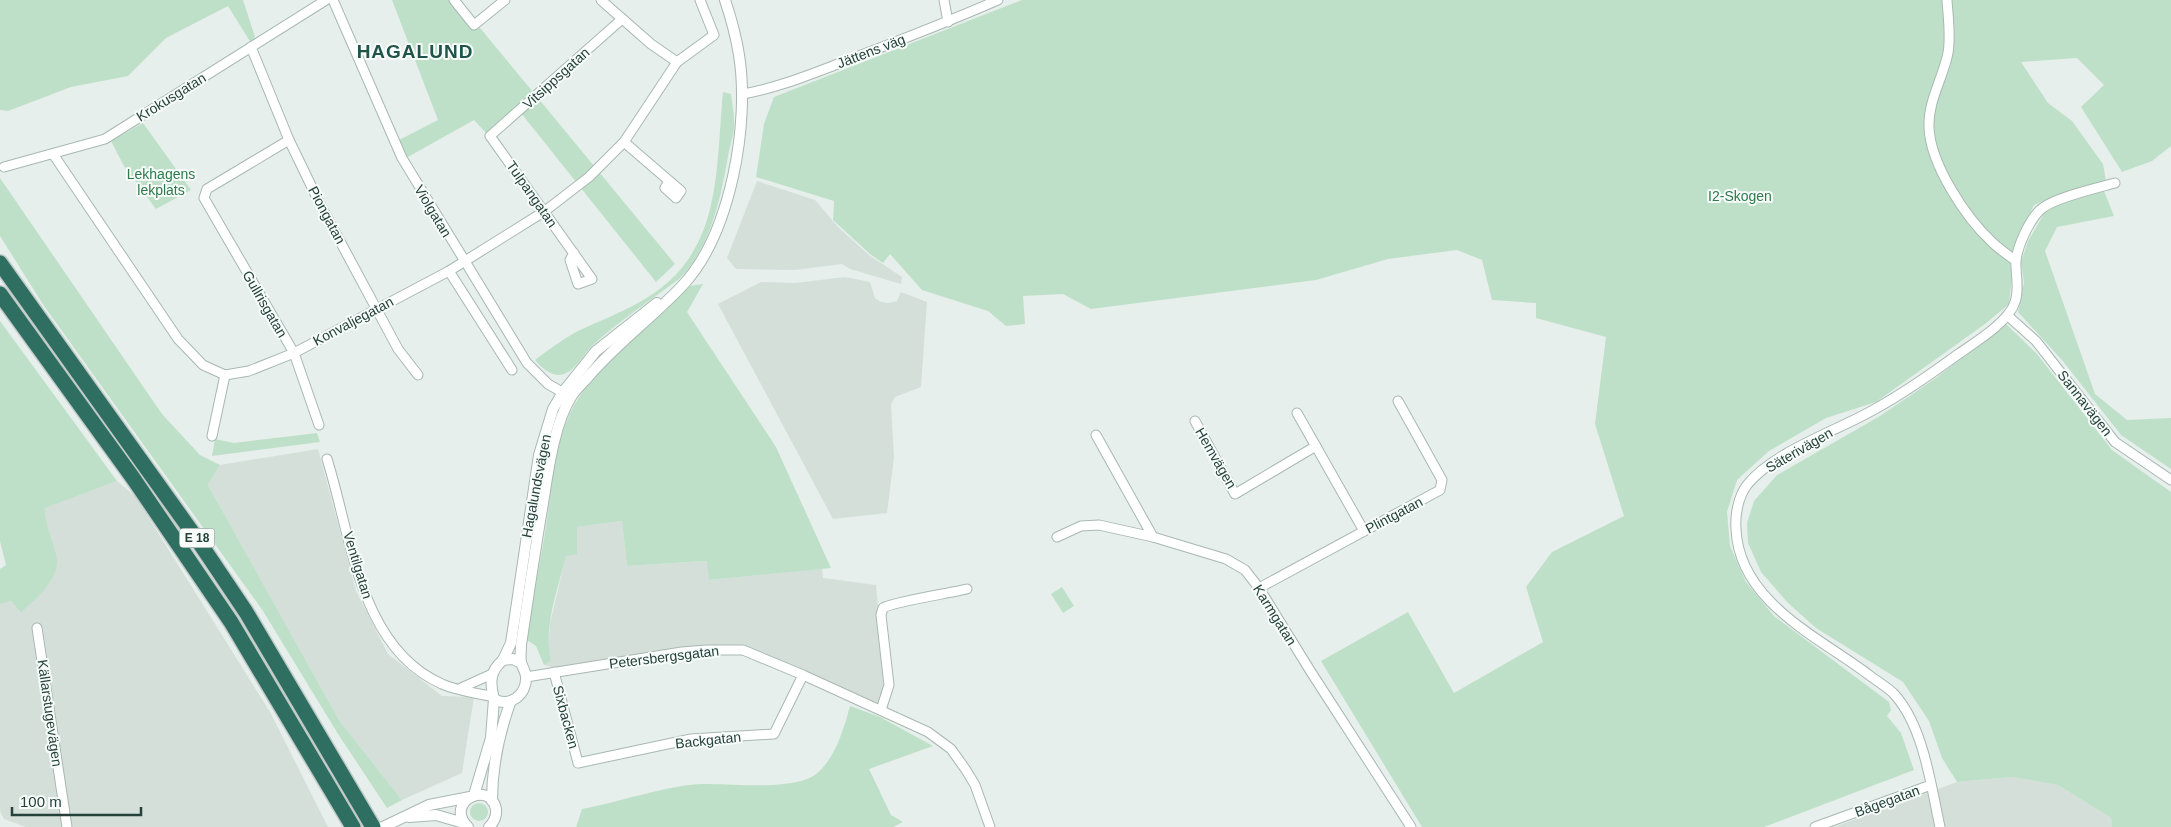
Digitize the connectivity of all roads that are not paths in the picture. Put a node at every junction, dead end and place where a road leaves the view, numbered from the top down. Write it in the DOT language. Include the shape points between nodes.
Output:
graph roads {
  1 [pos="326,0"];
  2 [pos="333,0"];
  3 [pos="454,0"];
  4 [pos="505,0"];
  5 [pos="601,0"];
  6 [pos="700,0"];
  7 [pos="725,0"];
  8 [pos="944,0"];
  9 [pos="998,0"];
  10 [pos="1948,0"];
  11 [pos="622,19"];
  12 [pos="948,22"];
  13 [pos="250,47"];
  14 [pos="677,62"];
  15 [pos="742,94"];
  16 [pos="490,136"];
  17 [pos="289,140"];
  18 [pos="624,142"];
  19 [pos="53,154"];
  20 [pos="4,167"];
  21 [pos="669,181"];
  22 [pos="2115,183"];
  23 [pos="545,211"];
  24 [pos="574,253"];
  25 [pos="463,261"];
  26 [pos="2016,261"];
  27 [pos="0,263"];
  28 [pos="449,271"];
  29 [pos="0,294"];
  30 [pos="377,308"];
  31 [pos="2008,316"];
  32 [pos="294,353"];
  33 [pos="512,370"];
  34 [pos="225,375"];
  35 [pos="418,375"];
  36 [pos="567,395"];
  37 [pos="1398,401"];
  38 [pos="1297,413"];
  39 [pos="1195,421"];
  40 [pos="319,425"];
  41 [pos="1096,435"];
  42 [pos="212,436"];
  43 [pos="1316,446"];
  44 [pos="328,459"];
  45 [pos="2171,480"];
  46 [pos="1364,531"];
  47 [pos="1057,537"];
  48 [pos="1154,537"];
  49 [pos="1260,588"];
  50 [pos="968,589"];
  51 [pos="37,628"];
  52 [pos="503,660"];
  53 [pos="521,663"];
  54 [pos="554,672"];
  55 [pos="492,674"];
  56 [pos="803,675"];
  57 [pos="526,677"];
  58 [pos="461,688"];
  59 [pos="494,698"];
  60 [pos="510,703"];
  61 [pos="881,710"];
  62 [pos="578,763"];
  63 [pos="1931,785"];
  64 [pos="335,795"];
  65 [pos="472,796"];
  66 [pos="492,801"];
  67 [pos="406,817"];
  68 [pos="466,825"];
  69 [pos="492,826"];
  70 [pos="67,827"];
  71 [pos="348,827"];
  72 [pos="353,827"];
  73 [pos="373,827"];
  74 [pos="383,827"];
  75 [pos="990,827"];
  76 [pos="1411,827"];
  77 [pos="1815,827"];
  78 [pos="1940,827"];
  1 -- 13 [label="street, Krokusgatan"];
  2 -- 25 [label="street, Violgatan" via="393,142"];
  3 -- 4 [label="street" via="474,25"];
  5 -- 11 [label="street"];
  6 -- 14 [label="street" via="714,35"];
  7 -- 15 [label="street, Hagalundsvägen" via="740,56"];
  8 -- 12 [label="street"];
  9 -- 12 [label="street, Jättens väg"];
  10 -- 26 [label="street" via="1948,54 1934,94 1929,127 1933,148 1952,191 1978,228"];
  11 -- 14 [label="street"];
  11 -- 16 [label="street, Vitsippsgatan"];
  12 -- 15 [label="street, Jättens väg" via="804,76"];
  13 -- 17 [label="street, Piongatan"];
  13 -- 19 [label="street, Krokusgatan" via="105,139"];
  14 -- 18 [label="street, Konvaljegatan"];
  15 -- 36 [label="street, Hagalundsvägen" via="733,170 720,219 703,257 665,300 635,318 596,351"];
  16 -- 23 [label="street, Tulpangatan"];
  17 -- 30 [label="street, Piongatan"];
  17 -- 32 [label="street, Gullrisgatan" via="207,189 204,198"];
  18 -- 21 [label="street"];
  18 -- 23 [label="street, Konvaljegatan" via="589,177"];
  19 -- 20 [label="street, Krokusgatan"];
  19 -- 34 [label="street" via="178,340 203,364"];
  22 -- 26 [label="street" via="2041,209 2024,235"];
  23 -- 24 [label="street, Tulpangatan"];
  23 -- 25 [label="street, Konvaljegatan"];
  25 -- 28 [label="street, Konvaljegatan"];
  25 -- 36 [label="street, Violgatan" via="527,363 548,384"];
  26 -- 31 [label="street" via="2016,302"];
  27 -- 73 [label="highway, E 18" via="235,596"];
  28 -- 30 [label="street, Konvaljegatan"];
  28 -- 33 [label="street"];
  29 -- 64 [label="highway, E 18" via="232,622"];
  30 -- 32 [label="street, Konvaljegatan"];
  30 -- 35 [label="street, Piongatan" via="398,349"];
  31 -- 45 [label="street, Sannavägen" via="2036,341 2115,442"];
  31 -- 63 [label="street, Säterivägen" via="1939,368 1876,409 1769,464 1746,486 1735,514 1737,545 1751,578 1778,609 1802,629 1895,695 1914,726"];
  32 -- 34 [label="street, Konvaljegatan" via="249,370"];
  32 -- 40 [label="street, Gullrisgatan"];
  34 -- 42 [label="street"];
  36 -- 52 [label="street, Hagalundsvägen" via="553,410 539,455 511,643"];
  36 -- 53 [label="street, Hagalundsvägen" via="549,465 521,645"];
  37 -- 46 [label="street, Plintgatan" via="1442,480 1440,490"];
  38 -- 43 [label="street"];
  39 -- 43 [label="street, Hemvägen" via="1235,494"];
  41 -- 48 [label="street"];
  43 -- 46 [label="street"];
  44 -- 58 [label="street, Ventilgatan" via="362,586 385,634 396,650 425,673 443,685"];
  46 -- 49 [label="street, Plintgatan"];
  47 -- 48 [label="street, Karmgatan" via="1088,524"];
  48 -- 49 [label="street, Karmgatan" via="1226,559 1245,570"];
  49 -- 76 [label="street, Karmgatan" via="1310,672"];
  50 -- 61 [label="street" via="883,608 881,616 889,685"];
  51 -- 70 [label="street, Källarstugevägen"];
  52 -- 53 [label="street" via="513,659"];
  52 -- 55 [label="street"];
  53 -- 57 [label="street"];
  54 -- 56 [label="street, Petersbergsgatan" via="707,650 743,650"];
  54 -- 57 [label="street, Petersbergsgatan"];
  54 -- 62 [label="street, Sixbacken"];
  55 -- 58 [label="street"];
  55 -- 59 [label="street" via="490,684"];
  56 -- 61 [label="street, Petersbergsgatan"];
  56 -- 62 [label="street, Backgatan" via="774,734 691,739"];
  57 -- 60 [label="street" via="523,690"];
  58 -- 59 [label="street, Ventilgatan"];
  59 -- 60 [label="street" via="502,704"];
  59 -- 65 [label="street" via="491,738"];
  60 -- 66 [label="street" via="499,742"];
  61 -- 75 [label="street, Petersbergsgatan" via="928,732 951,749 975,785"];
  63 -- 77 [label="street, Bågegatan"];
  63 -- 78 [label="street, Säterivägen"];
  64 -- 71 [label="highway"];
  64 -- 72 [label="highway, E 18"];
  65 -- 66 [label="street" via="484,796"];
  65 -- 67 [label="street" via="441,801"];
  65 -- 68 [label="street" via="461,808"];
  66 -- 69 [label="street" via="496,812"];
  67 -- 68 [label="street" via="436,815"];
  67 -- 74 [label="street"];
}
